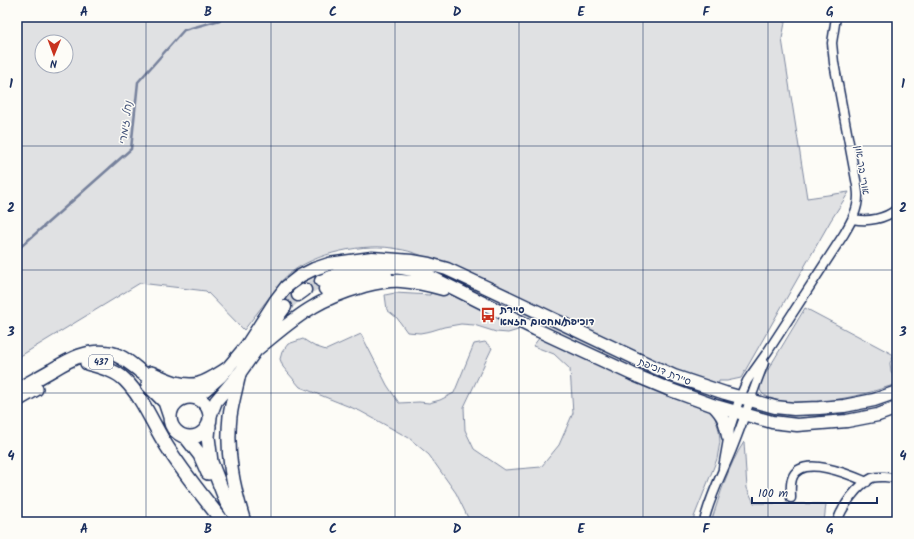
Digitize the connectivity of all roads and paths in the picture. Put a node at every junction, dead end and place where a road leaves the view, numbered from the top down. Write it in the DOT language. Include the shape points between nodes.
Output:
graph roads {
  1 [pos="836,17"];
  2 [pos="897,209"];
  3 [pos="853,219"];
  4 [pos="323,285"];
  5 [pos="467,295"];
  6 [pos="287,310"];
  7 [pos="258,347"];
  8 [pos="128,362"];
  9 [pos="86,363"];
  10 [pos="233,371"];
  11 [pos="17,390"];
  12 [pos="897,392"];
  13 [pos="190,397"];
  14 [pos="746,399"];
  15 [pos="17,400"];
  16 [pos="712,404"];
  17 [pos="897,408"];
  18 [pos="741,413"];
  19 [pos="170,417"];
  20 [pos="210,420"];
  21 [pos="728,436"];
  22 [pos="186,437"];
  23 [pos="723,468"];
  24 [pos="897,478"];
  25 [pos="867,482"];
  26 [pos="791,498"];
  27 [pos="223,522"];
  28 [pos="229,522"];
  29 [pos="240,522"];
  30 [pos="244,522"];
  31 [pos="704,522"];
  32 [pos="837,522"];
  1 -- 3 [label="street, אורי בר און" via="832,43 834,63 858,196"];
  2 -- 3 [label="street" via="876,219"];
  3 -- 14 [label="street, אורי בר און" via="768,351"];
  4 -- 5 [label="main road, סיירת דוכיפת" via="390,274 422,278 450,286"];
  5 -- 7 [label="main road" via="400,281 377,283 330,298 313,307"];
  5 -- 16 [label="main road, סיירת דוכיפת" via="632,374"];
  6 -- 7 [label="main road" via="279,315"];
  7 -- 10 [label="main road"];
  8 -- 10 [label="main road" via="178,384 200,384"];
  8 -- 11 [label="main road, 437" via="110,353 81,355"];
  8 -- 13 [label="main road, 437" via="163,389 175,395"];
  9 -- 15 [label="main road, 437" via="76,366"];
  9 -- 19 [label="main road, 437" via="112,362 124,367 165,402"];
  9 -- 27 [label="main road" via="112,371 125,379 176,460"];
  10 -- 13 [label="main road"];
  10 -- 14 [label="main road, סיירת דוכיפת" via="247,345 286,287 314,268 372,258 412,261 447,270 674,376"];
  10 -- 20 [label="main road" via="216,401"];
  10 -- 30 [label="main road" via="230,459 237,500"];
  12 -- 14 [label="main road, סיירת דוכיפת" via="874,400 819,408 775,407"];
  13 -- 19 [label="main road" via="180,399 171,410"];
  13 -- 20 [label="main road" via="206,404"];
  14 -- 18 [label="street, אורי בר און"];
  16 -- 18 [label="main road, סיירת דוכיפת"];
  16 -- 21 [label="main road" via="722,414"];
  17 -- 18 [label="main road, סיירת דוכיפת" via="847,421 797,425 772,422"];
  18 -- 21 [label="street"];
  18 -- 23 [label="street" via="732,448"];
  19 -- 22 [label="main road" via="174,430"];
  20 -- 22 [label="main road" via="205,432 199,436"];
  20 -- 29 [label="main road" via="208,437 211,462 226,501"];
  21 -- 23 [label="street"];
  22 -- 28 [label="main road" via="200,455 215,497"];
  23 -- 31 [label="street"];
  24 -- 25 [label="street" via="873,478"];
  25 -- 26 [label="street" via="840,471 803,468 795,473 792,479"];
  25 -- 32 [label="street" via="856,491 840,513"];
}
